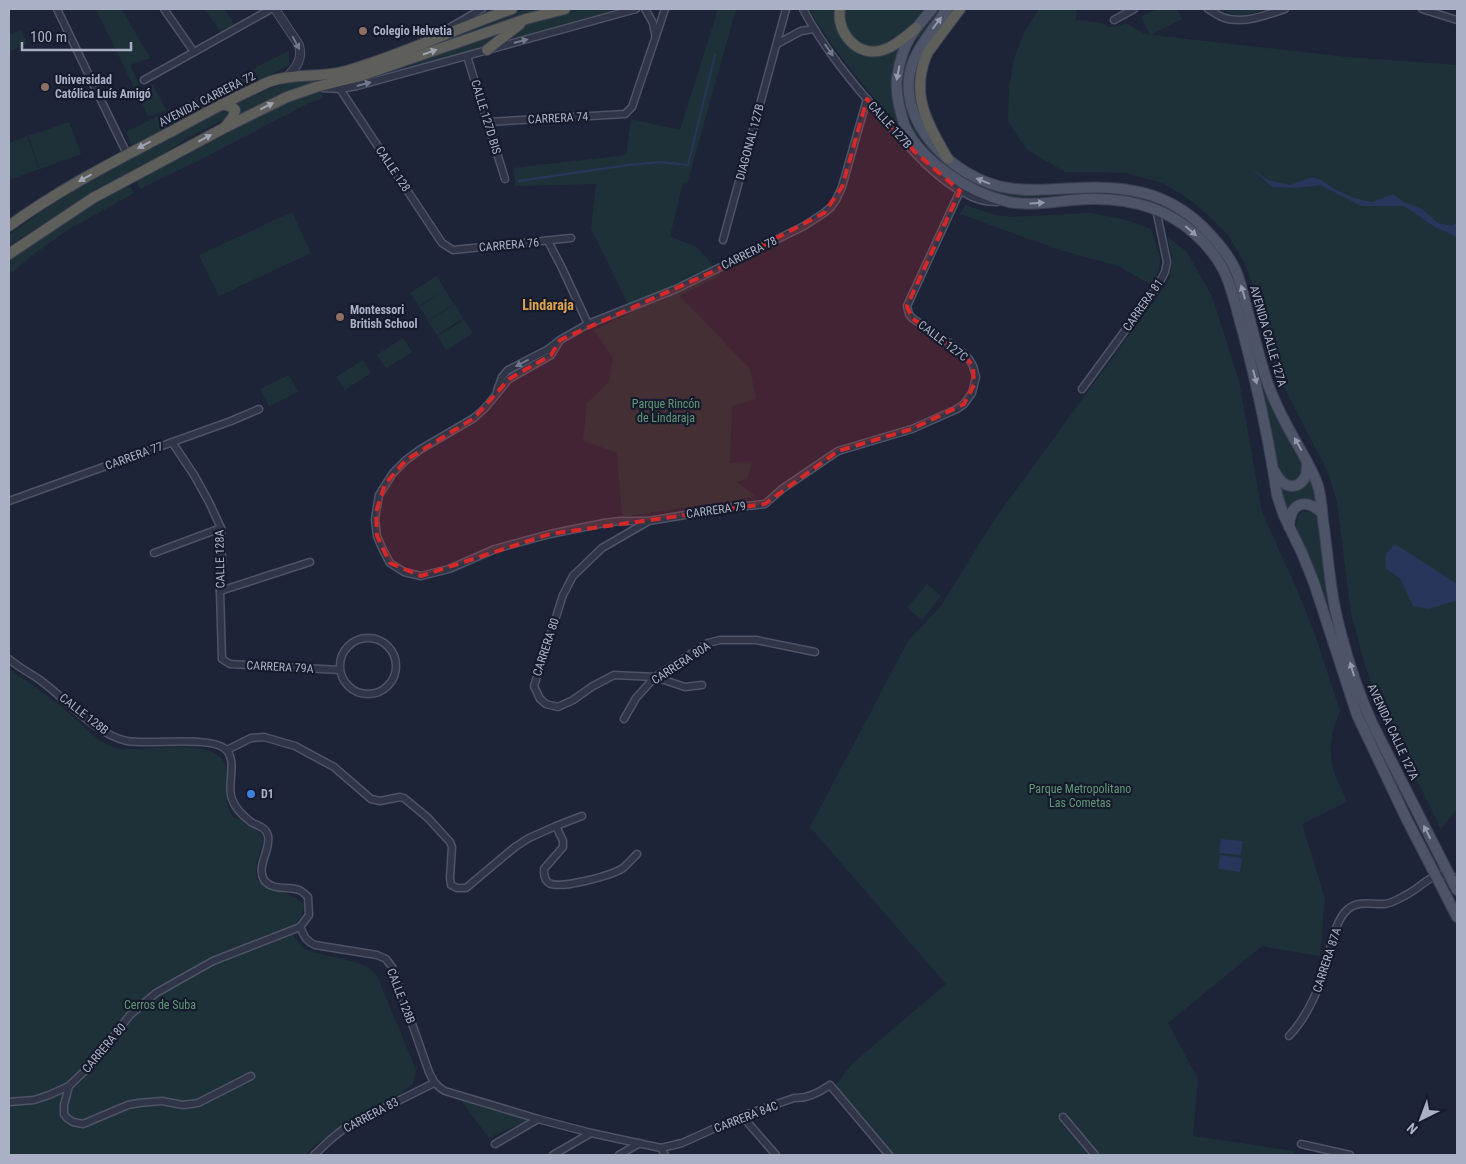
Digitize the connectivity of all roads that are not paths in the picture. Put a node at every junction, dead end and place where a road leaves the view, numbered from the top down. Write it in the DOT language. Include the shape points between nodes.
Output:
graph roads {
  1 [pos="57,9"];
  2 [pos="164,9"];
  3 [pos="273,9"];
  4 [pos="482,9"];
  5 [pos="512,9"];
  6 [pos="566,9"];
  7 [pos="636,9"];
  8 [pos="645,9"];
  9 [pos="665,9"];
  10 [pos="786,9"];
  11 [pos="803,9"];
  12 [pos="840,9"];
  13 [pos="932,9"];
  14 [pos="948,9"];
  15 [pos="960,9"];
  16 [pos="1134,9"];
  17 [pos="1208,9"];
  18 [pos="1285,9"];
  19 [pos="1422,9"];
  20 [pos="526,19"];
  21 [pos="1114,20"];
  22 [pos="1457,20"];
  23 [pos="916,28"];
  24 [pos="814,29"];
  25 [pos="655,35"];
  26 [pos="433,39"];
  27 [pos="777,44"];
  28 [pos="487,50"];
  29 [pos="194,52"];
  30 [pos="467,56"];
  31 [pos="287,78"];
  32 [pos="144,80"];
  33 [pos="316,87"];
  34 [pos="340,89"];
  35 [pos="867,100"];
  36 [pos="222,104"];
  37 [pos="487,122"];
  38 [pos="224,128"];
  39 [pos="127,154"];
  40 [pos="948,159"];
  41 [pos="505,179"];
  42 [pos="960,191"];
  43 [pos="1008,201"];
  44 [pos="1156,209"];
  45 [pos="9,226"];
  46 [pos="571,238"];
  47 [pos="723,240"];
  48 [pos="548,241"];
  49 [pos="447,247"];
  50 [pos="12,250"];
  51 [pos="588,324"];
  52 [pos="560,340"];
  53 [pos="504,373"];
  54 [pos="976,377"];
  55 [pos="510,379"];
  56 [pos="1082,389"];
  57 [pos="495,395"];
  58 [pos="259,409"];
  59 [pos="172,442"];
  60 [pos="1307,462"];
  61 [pos="1273,467"];
  62 [pos="9,501"];
  63 [pos="1322,513"];
  64 [pos="648,521"];
  65 [pos="1289,527"];
  66 [pos="221,528"];
  67 [pos="154,553"];
  68 [pos="310,562"];
  69 [pos="421,576"];
  70 [pos="220,591"];
  71 [pos="815,652"];
  72 [pos="9,659"];
  73 [pos="222,659"];
  74 [pos="340,670"];
  75 [pos="655,677"];
  76 [pos="702,686"];
  77 [pos="624,720"];
  78 [pos="227,750"];
  79 [pos="582,816"];
  80 [pos="556,826"];
  81 [pos="637,854"];
  82 [pos="1435,876"];
  83 [pos="1453,877"];
  84 [pos="1457,890"];
  85 [pos="1457,917"];
  86 [pos="300,927"];
  87 [pos="1289,1036"];
  88 [pos="251,1076"];
  89 [pos="434,1084"];
  90 [pos="69,1086"];
  91 [pos="9,1101"];
  92 [pos="742,1116"];
  93 [pos="1063,1118"];
  94 [pos="538,1119"];
  95 [pos="591,1133"];
  96 [pos="640,1143"];
  97 [pos="495,1144"];
  98 [pos="1301,1144"];
  99 [pos="661,1148"];
  100 [pos="314,1155"];
  101 [pos="553,1155"];
  102 [pos="619,1155"];
  103 [pos="665,1155"];
  104 [pos="776,1155"];
  105 [pos="889,1155"];
  106 [pos="1095,1155"];
  107 [pos="1350,1155"];
  1 -- 39 [label="street"];
  2 -- 29 [label="street"];
  3 -- 29 [label="street"];
  3 -- 31 [label="street, one-way" via="299,45 299,62"];
  4 -- 26 [label="street, AVENIDA CARRERA 72"];
  5 -- 26 [label="highway, AVENIDA CARRERA 72"];
  6 -- 20 [label="highway"];
  28 -- 7 [label="street, one-way"];
  8 -- 25 [label="street"];
  9 -- 25 [label="street"];
  10 -- 27 [label="street, DIAGONAL 127B"];
  11 -- 24 [label="street, CALLE 127B"];
  12 -- 23 [label="highway" via="839,20 846,37 867,51 892,47"];
  13 -- 23 [label="main road, AVENIDA CALLE 127A"];
  40 -- 14 [label="main road, AVENIDA CALLE 127A, one-way" via="918,124 910,94 912,64"];
  15 -- 40 [label="highway" via="928,52 921,74 924,115"];
  16 -- 21 [label="street"];
  17 -- 18 [label="street" via="1236,19 1252,19"];
  19 -- 22 [label="street"];
  20 -- 28 [label="highway"];
  33 -- 20 [label="highway, one-way" via="360,76"];
  23 -- 43 [label="main road, AVENIDA CALLE 127A, one-way" via="904,50 897,79 898,101 905,126 919,147 952,177 987,195"];
  24 -- 27 [label="street" via="801,31"];
  24 -- 35 [label="street, CALLE 127B, one-way"];
  25 -- 37 [label="street, CARRERA 74" via="632,107 625,114"];
  26 -- 31 [label="highway, AVENIDA CARRERA 72" via="339,73"];
  27 -- 47 [label="street, DIAGONAL 127B"];
  28 -- 30 [label="street"];
  29 -- 32 [label="street"];
  34 -- 30 [label="street, one-way"];
  30 -- 37 [label="street, CALLE 127D BIS"];
  31 -- 36 [label="highway, AVENIDA CARRERA 72" via="266,83"];
  33 -- 34 [label="street"];
  38 -- 33 [label="highway, one-way" via="287,96"];
  34 -- 49 [label="street, CALLE 128"];
  35 -- 42 [label="street, CALLE 127B" via="915,152"];
  35 -- 51 [label="street, CARRERA 78" via="842,187 824,213 712,272"];
  36 -- 38 [label="highway" via="235,110"];
  36 -- 39 [label="highway, AVENIDA CARRERA 72, one-way"];
  37 -- 41 [label="street, CALLE 127D BIS"];
  50 -- 38 [label="highway, one-way" via="93,198"];
  39 -- 45 [label="highway, AVENIDA CARRERA 72, one-way" via="52,196"];
  60 -- 40 [label="main road, AVENIDA CALLE 127A, one-way" via="1270,390 1235,270 1221,247 1192,217 1158,197 1121,188 1028,189 992,185 969,175"];
  42 -- 43 [label="street, CALLE 127B" via="982,200"];
  42 -- 54 [label="street, CALLE 127C" via="907,306 916,321 969,359"];
  43 -- 44 [label="main road, AVENIDA CALLE 127A, one-way" via="1028,204 1110,198"];
  44 -- 56 [label="street, CARRERA 81" via="1167,262 1166,272"];
  44 -- 61 [label="main road, AVENIDA CALLE 127A, one-way" via="1195,234 1225,273 1258,391"];
  46 -- 48 [label="street, CARRERA 76"];
  48 -- 49 [label="street, CARRERA 76" via="452,250"];
  48 -- 51 [label="street"];
  51 -- 52 [label="street, CARRERA 78"];
  52 -- 53 [label="street, CARRERA 78, one-way"];
  52 -- 55 [label="street, CARRERA 78" via="551,355"];
  53 -- 55 [label="street"];
  53 -- 57 [label="street, CARRERA 78"];
  54 -- 64 [label="street, CARRERA 79" via="972,392 958,410 912,429 838,451 765,504"];
  55 -- 57 [label="street, CARRERA 78"];
  57 -- 69 [label="street, CARRERA 78" via="474,418 406,460 379,495 375,519 383,550 397,568"];
  58 -- 59 [label="street, CARRERA 77"];
  59 -- 62 [label="street, CARRERA 77"];
  59 -- 66 [label="street, CALLE 128A" via="202,489"];
  60 -- 61 [label="main road" via="1303,479 1292,486 1281,482"];
  60 -- 63 [label="main road, AVENIDA CALLE 127A" via="1318,486"];
  61 -- 65 [label="main road, AVENIDA CALLE 127A" via="1279,502"];
  63 -- 65 [label="main road" via="1313,506 1301,504 1293,509"];
  83 -- 63 [label="main road, AVENIDA CALLE 127A, one-way" via="1373,725 1356,683 1334,606"];
  64 -- 69 [label="street, CARRERA 79" via="620,521 550,534 495,549 449,569"];
  64 -- 75 [label="street, CARRERA 80" via="602,548 573,576 534,686 540,699 558,707 614,675"];
  65 -- 82 [label="main road, AVENIDA CALLE 127A" via="1314,583 1357,715"];
  66 -- 67 [label="street"];
  66 -- 70 [label="street, CALLE 128A"];
  68 -- 70 [label="street"];
  70 -- 73 [label="street, CALLE 128A"];
  71 -- 75 [label="street, CARRERA 80A" via="756,640 720,640 708,643"];
  72 -- 78 [label="street, CALLE 128B" via="114,737 127,741 215,744"];
  73 -- 74 [label="street, CARRERA 79A" via="230,664"];
  74 -- 74 [label="street" via="348,686 370,694 385,689 395,675 396,666 390,649 375,639 366,638 349,646 340,661"];
  75 -- 76 [label="street, CARRERA 80" via="685,687"];
  75 -- 77 [label="street, CARRERA 80A" via="636,698"];
  78 -- 80 [label="street" via="251,738 264,737 295,746 334,766 371,799 404,798 450,842 451,885 457,888 466,888 515,846"];
  78 -- 86 [label="street" via="232,773 232,798 240,813 268,834 261,870 265,882 271,886 300,890 308,897 309,915"];
  79 -- 80 [label="street"];
  80 -- 81 [label="street" via="563,847 544,869 548,883 585,882 623,869"];
  82 -- 83 [label="street, CARRERA 87A"];
  82 -- 85 [label="main road, AVENIDA CALLE 127A"];
  82 -- 87 [label="street, CARRERA 87A" via="1391,902 1354,905 1343,915 1309,1010"];
  83 -- 84 [label="main road, AVENIDA CALLE 127A"];
  86 -- 89 [label="street, CALLE 128B" via="305,938 315,945 386,959 392,967"];
  86 -- 90 [label="street, CARRERA 80" via="213,961 156,994 130,1016 93,1063"];
  88 -- 90 [label="street" via="198,1103 183,1105 162,1101 128,1105 83,1124 73,1122 64,1114"];
  89 -- 94 [label="street" via="445,1091"];
  89 -- 100 [label="street, CARRERA 83" via="346,1127"];
  90 -- 91 [label="street, CARRERA 80" via="34,1100"];
  92 -- 99 [label="street, CARRERA 84C" via="682,1143"];
  92 -- 104 [label="street"];
  92 -- 105 [label="street, CARRERA 84C" via="822,1091 830,1085"];
  93 -- 106 [label="street"];
  94 -- 95 [label="street"];
  94 -- 97 [label="street"];
  95 -- 96 [label="street"];
  95 -- 101 [label="street"];
  96 -- 99 [label="street"];
  96 -- 102 [label="street"];
  98 -- 107 [label="street"];
  99 -- 103 [label="street"];
}
